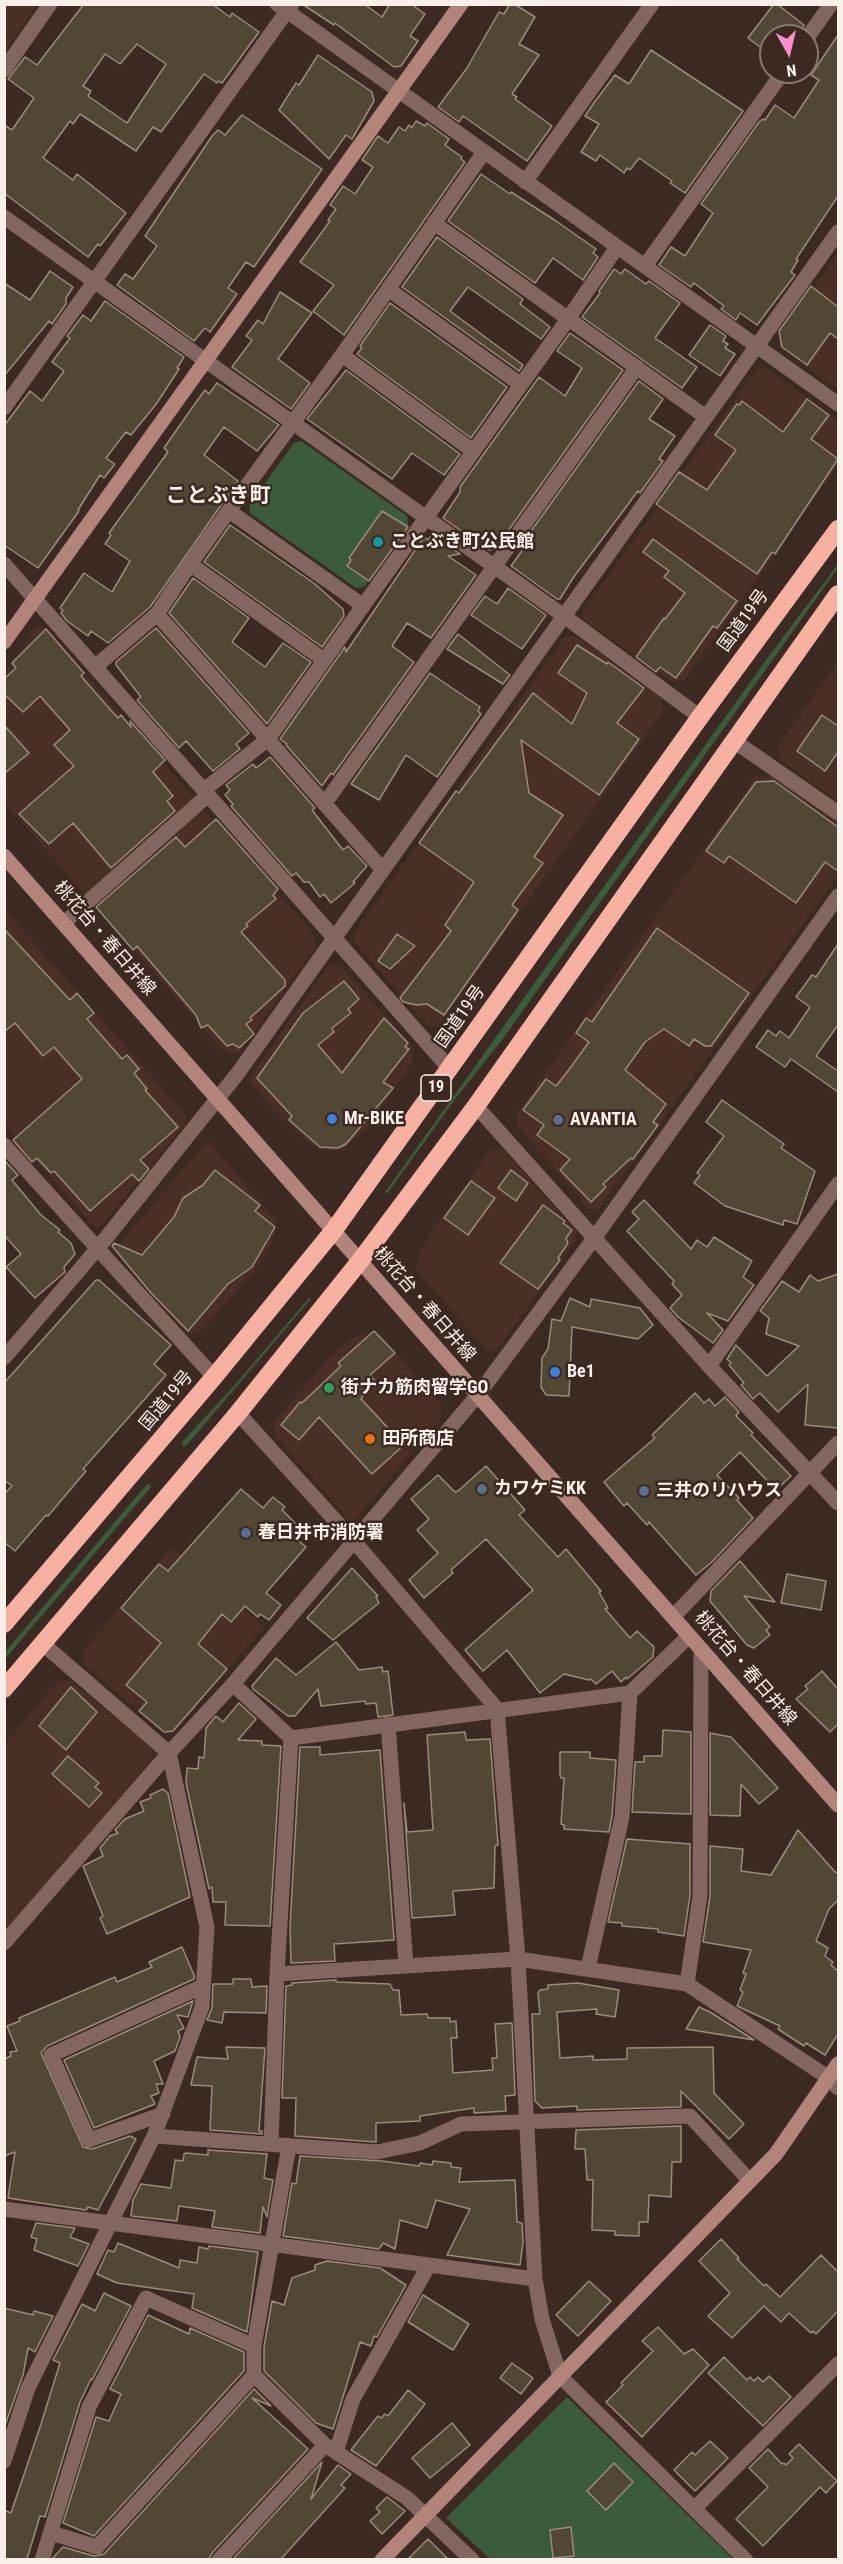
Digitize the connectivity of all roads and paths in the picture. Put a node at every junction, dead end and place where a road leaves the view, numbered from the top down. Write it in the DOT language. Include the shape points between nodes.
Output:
graph roads {
  1 [pos="50,4"];
  2 [pos="462,4"];
  3 [pos="652,4"];
  4 [pos="831,4"];
  5 [pos="285,7"];
  6 [pos="817,24"];
  7 [pos="4,70"];
  8 [pos="774,84"];
  9 [pos="400,91"];
  10 [pos="484,152"];
  11 [pos="525,182"];
  12 [pos="4,217"];
  13 [pos="434,224"];
  14 [pos="838,232"];
  15 [pos="617,247"];
  16 [pos="645,266"];
  17 [pos="94,282"];
  18 [pos="388,289"];
  19 [pos="568,319"];
  20 [pos="757,346"];
  21 [pos="342,355"];
  22 [pos="204,362"];
  23 [pos="637,367"];
  24 [pos="520,384"];
  25 [pos="838,404"];
  26 [pos="4,408"];
  27 [pos="706,417"];
  28 [pos="293,423"];
  29 [pos="473,451"];
  30 [pos="229,510"];
  31 [pos="425,519"];
  32 [pos="838,529"];
  33 [pos="4,564"];
  34 [pos="190,564"];
  35 [pos="496,567"];
  36 [pos="838,594"];
  37 [pos="35,598"];
  38 [pos="362,605"];
  39 [pos="158,614"];
  40 [pos="564,616"];
  41 [pos="4,642"];
  42 [pos="324,660"];
  43 [pos="95,666"];
  44 [pos="700,717"];
  45 [pos="268,739"];
  46 [pos="734,741"];
  47 [pos="206,792"];
  48 [pos="324,803"];
  49 [pos="838,813"];
  50 [pos="4,856"];
  51 [pos="383,870"];
  52 [pos="838,896"];
  53 [pos="64,923"];
  54 [pos="334,938"];
  55 [pos="450,1069"];
  56 [pos="218,1098"];
  57 [pos="476,1106"];
  58 [pos="4,1145"];
  59 [pos="838,1184"];
  60 [pos="334,1230"];
  61 [pos="595,1237"];
  62 [pos="98,1248"];
  63 [pos="360,1261"];
  64 [pos="4,1358"];
  65 [pos="709,1366"];
  66 [pos="214,1377"];
  67 [pos="477,1396"];
  68 [pos="238,1413"];
  69 [pos="838,1443"];
  70 [pos="811,1474"];
  71 [pos="838,1503"];
  72 [pos="353,1540"];
  73 [pos="673,1617"];
  74 [pos="6,1618"];
  75 [pos="689,1636"];
  76 [pos="43,1644"];
  77 [pos="701,1650"];
  78 [pos="233,1684"];
  79 [pos="4,1689"];
  80 [pos="630,1693"];
  81 [pos="497,1709"];
  82 [pos="388,1724"];
  83 [pos="291,1738"];
  84 [pos="169,1753"];
  85 [pos="838,1805"];
  86 [pos="4,1943"];
  87 [pos="518,1959"];
  88 [pos="406,1965"];
  89 [pos="588,1968"];
  90 [pos="277,1974"];
  91 [pos="687,1984"];
  92 [pos="203,1986"];
  93 [pos="838,2064"];
  94 [pos="834,2083"];
  95 [pos="163,2114"];
  96 [pos="526,2122"];
  97 [pos="154,2136"];
  98 [pos="271,2144"];
  99 [pos="289,2146"];
  100 [pos="750,2181"];
  101 [pos="4,2209"];
  102 [pos="111,2223"];
  103 [pos="273,2245"];
  104 [pos="429,2265"];
  105 [pos="535,2279"];
  106 [pos="254,2346"];
  107 [pos="838,2364"];
  108 [pos="254,2375"];
  109 [pos="560,2376"];
  110 [pos="330,2449"];
  111 [pos="4,2461"];
  112 [pos="695,2508"];
  113 [pos="426,2516"];
  114 [pos="51,2533"];
  115 [pos="42,2559"];
  116 [pos="219,2559"];
  117 [pos="382,2559"];
  118 [pos="472,2559"];
  119 [pos="746,2559"];
  1 -- 7 [label="street"];
  2 -- 9 [label="street"];
  3 -- 11 [label="street"];
  4 -- 6 [label="street"];
  5 -- 9 [label="street"];
  5 -- 17 [label="street"];
  8 -- 16 [label="street"];
  9 -- 10 [label="street"];
  9 -- 22 [label="street"];
  10 -- 11 [label="street"];
  10 -- 13 [label="street"];
  11 -- 15 [label="street"];
  12 -- 17 [label="street"];
  13 -- 18 [label="street"];
  13 -- 19 [label="street"];
  14 -- 20 [label="street"];
  15 -- 16 [label="street"];
  15 -- 19 [label="street"];
  16 -- 20 [label="street"];
  17 -- 22 [label="street"];
  17 -- 26 [label="street"];
  18 -- 21 [label="street"];
  18 -- 24 [label="street"];
  19 -- 23 [label="street"];
  19 -- 24 [label="street"];
  20 -- 25 [label="street"];
  20 -- 27 [label="street"];
  21 -- 28 [label="street"];
  21 -- 29 [label="street"];
  22 -- 28 [label="street"];
  22 -- 37 [label="street"];
  23 -- 27 [label="street"];
  23 -- 35 [label="street"];
  24 -- 29 [label="street"];
  27 -- 40 [label="street"];
  28 -- 30 [label="street"];
  28 -- 31 [label="street"];
  29 -- 31 [label="street"];
  30 -- 34 [label="street"];
  30 -- 38 [label="street"];
  31 -- 35 [label="street"];
  31 -- 38 [label="street"];
  32 -- 44 [label="highway, 国道19号 / 19"];
  33 -- 37 [label="street"];
  34 -- 39 [label="street"];
  34 -- 42 [label="street"];
  35 -- 40 [label="street"];
  35 -- 48 [label="street"];
  36 -- 46 [label="highway, 19"];
  37 -- 41 [label="street"];
  37 -- 43 [label="street"];
  38 -- 42 [label="street"];
  39 -- 43 [label="street"];
  39 -- 45 [label="street"];
  40 -- 44 [label="street"];
  40 -- 51 [label="street"];
  42 -- 45 [label="street"];
  43 -- 47 [label="street"];
  44 -- 55 [label="highway, 国道19号 / 19"];
  45 -- 47 [label="street"];
  45 -- 48 [label="street"];
  46 -- 49 [label="street"];
  46 -- 57 [label="highway, 19"];
  47 -- 53 [label="street"];
  47 -- 54 [label="street"];
  48 -- 51 [label="street"];
  50 -- 53 [label="street, 桃花台・春日井線"];
  51 -- 54 [label="street"];
  52 -- 61 [label="street"];
  53 -- 56 [label="street, 桃花台・春日井線"];
  54 -- 55 [label="street"];
  54 -- 56 [label="street"];
  55 -- 60 [label="highway, 国道19号 / 19"];
  56 -- 60 [label="street, 桃花台・春日井線"];
  56 -- 62 [label="street"];
  57 -- 61 [label="street"];
  57 -- 63 [label="highway, 19"];
  58 -- 62 [label="street"];
  59 -- 65 [label="street"];
  60 -- 63 [label="street, 桃花台・春日井線"];
  60 -- 66 [label="highway, 国道19号 / 19"];
  61 -- 65 [label="street"];
  61 -- 67 [label="street"];
  62 -- 64 [label="street"];
  62 -- 66 [label="street"];
  63 -- 67 [label="street, 桃花台・春日井線"];
  63 -- 68 [label="highway, 19"];
  65 -- 70 [label="street"];
  66 -- 74 [label="highway, 国道19号 / 19"];
  67 -- 72 [label="street"];
  67 -- 73 [label="street, 桃花台・春日井線"];
  68 -- 72 [label="street"];
  68 -- 76 [label="highway, 19"];
  69 -- 70 [label="street"];
  70 -- 71 [label="street"];
  70 -- 73 [label="street"];
  72 -- 78 [label="street"];
  72 -- 81 [label="street"];
  73 -- 75 [label="street, 桃花台・春日井線"];
  75 -- 77 [label="street, 桃花台・春日井線"];
  75 -- 80 [label="street"];
  76 -- 79 [label="highway, 19"];
  76 -- 84 [label="street"];
  77 -- 85 [label="street, 桃花台・春日井線"];
  77 -- 91 [label="street" via="700,1896"];
  78 -- 83 [label="street"];
  78 -- 84 [label="street"];
  80 -- 81 [label="street"];
  80 -- 89 [label="street" via="622,1817"];
  81 -- 82 [label="street"];
  81 -- 87 [label="street"];
  82 -- 83 [label="street"];
  82 -- 88 [label="street"];
  83 -- 90 [label="street"];
  84 -- 86 [label="street"];
  84 -- 92 [label="street" via="207,1928"];
  87 -- 88 [label="street"];
  87 -- 89 [label="street"];
  87 -- 96 [label="street"];
  88 -- 90 [label="street"];
  89 -- 91 [label="street"];
  90 -- 98 [label="street"];
  91 -- 94 [label="street"];
  92 -- 95 [label="street" via="202,2007"];
  92 -- 95 [label="street" via="51,2055 89,2140"];
  93 -- 94 [label="street"];
  94 -- 100 [label="street"];
  95 -- 97 [label="street"];
  96 -- 99 [label="street" via="461,2124 420,2143 377,2152"];
  96 -- 100 [label="street" via="690,2116"];
  96 -- 105 [label="street"];
  97 -- 98 [label="street"];
  97 -- 102 [label="street"];
  98 -- 99 [label="street"];
  99 -- 103 [label="street"];
  100 -- 109 [label="street"];
  101 -- 102 [label="street"];
  102 -- 103 [label="street"];
  102 -- 111 [label="street" via="28,2388"];
  103 -- 104 [label="street"];
  103 -- 106 [label="street"];
  104 -- 105 [label="street"];
  104 -- 110 [label="street"];
  105 -- 109 [label="street"];
  106 -- 108 [label="street"];
  106 -- 114 [label="street" via="146,2298 89,2407"];
  107 -- 112 [label="street"];
  108 -- 110 [label="street"];
  108 -- 114 [label="street" via="97,2547"];
  109 -- 112 [label="street"];
  109 -- 113 [label="street"];
  110 -- 113 [label="street" via="407,2498"];
  110 -- 116 [label="street"];
  112 -- 119 [label="street"];
  113 -- 117 [label="street"];
  113 -- 118 [label="street"];
  114 -- 115 [label="street"];
}
